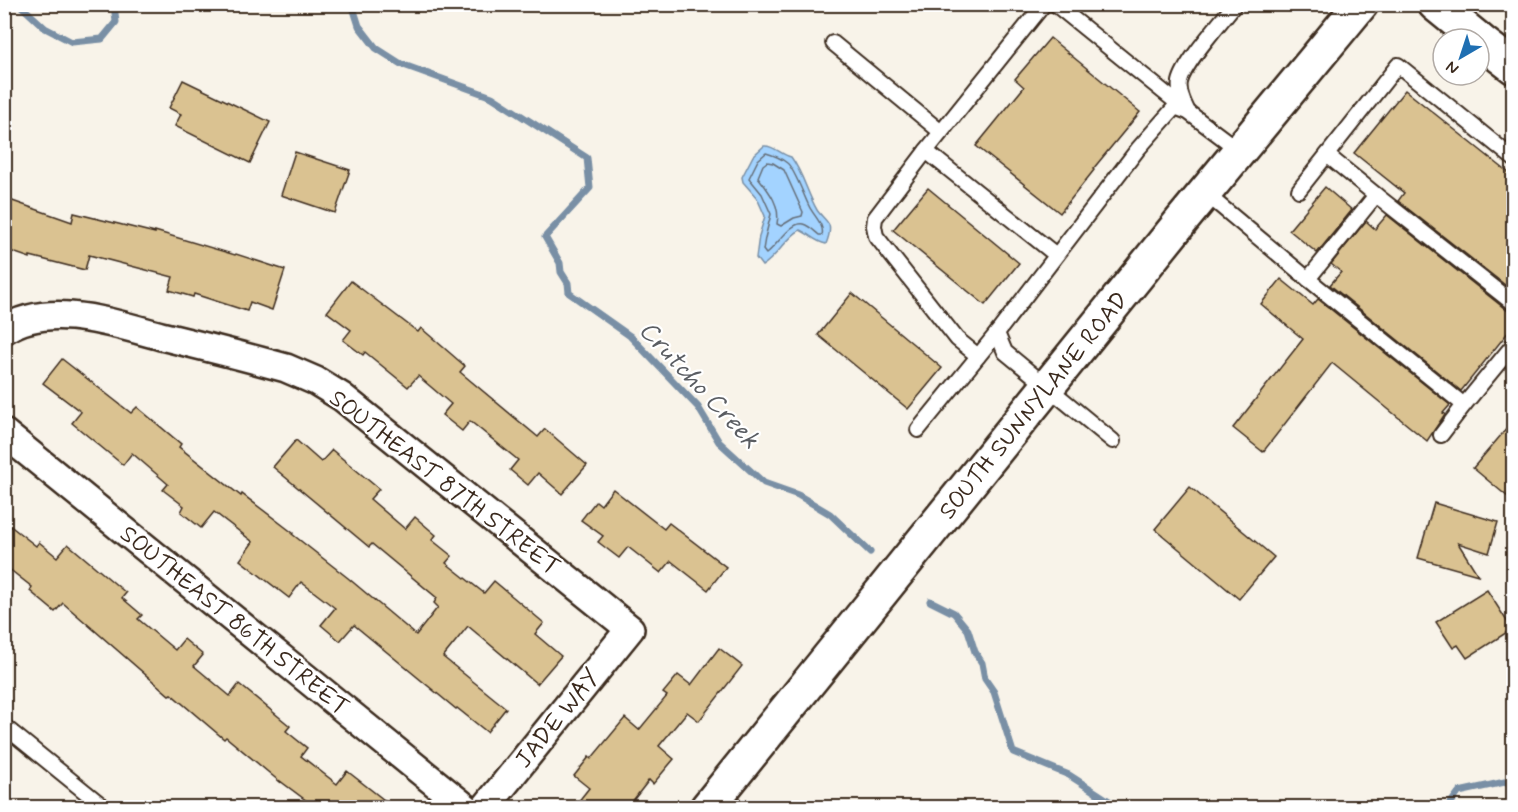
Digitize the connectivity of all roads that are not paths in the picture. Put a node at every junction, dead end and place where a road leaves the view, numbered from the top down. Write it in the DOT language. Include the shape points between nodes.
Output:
graph roads {
  1 [pos="1044,4"];
  2 [pos="1055,4"];
  3 [pos="1235,4"];
  4 [pos="1361,4"];
  5 [pos="1435,4"];
  6 [pos="1464,27"];
  7 [pos="833,43"];
  8 [pos="1491,49"];
  9 [pos="1514,67"];
  10 [pos="1188,112"];
  11 [pos="941,132"];
  12 [pos="926,151"];
  13 [pos="1240,151"];
  14 [pos="1327,155"];
  15 [pos="1514,159"];
  16 [pos="1299,190"];
  17 [pos="1205,193"];
  18 [pos="1376,195"];
  19 [pos="1056,255"];
  20 [pos="1308,279"];
  21 [pos="1514,304"];
  22 [pos="4,330"];
  23 [pos="997,333"];
  24 [pos="1514,344"];
  25 [pos="978,356"];
  26 [pos="1047,387"];
  27 [pos="1464,405"];
  28 [pos="918,430"];
  29 [pos="4,433"];
  30 [pos="1441,435"];
  31 [pos="1113,441"];
  32 [pos="630,629"];
  33 [pos="4,726"];
  34 [pos="105,807"];
  35 [pos="466,807"];
  36 [pos="485,807"];
  37 [pos="707,807"];
  1 -- 11 [label="lane"];
  2 -- 10 [label="lane"];
  3 -- 10 [label="lane" via="1185,68 1179,85"];
  4 -- 13 [label="main road, SOUTH SUNNYLANE ROAD"];
  5 -- 6 [label="main road"];
  7 -- 11 [label="lane"];
  8 -- 9 [label="main road"];
  10 -- 13 [label="lane"];
  10 -- 19 [label="lane" via="1175,107"];
  11 -- 12 [label="lane"];
  12 -- 19 [label="lane"];
  12 -- 25 [label="lane" via="875,218 876,236 957,339"];
  13 -- 17 [label="main road, SOUTH SUNNYLANE ROAD"];
  14 -- 15 [label="lane" via="1398,65"];
  14 -- 16 [label="lane"];
  14 -- 18 [label="lane"];
  17 -- 20 [label="lane"];
  17 -- 26 [label="main road, SOUTH SUNNYLANE ROAD"];
  18 -- 20 [label="lane"];
  18 -- 21 [label="lane"];
  19 -- 23 [label="lane"];
  20 -- 27 [label="lane"];
  22 -- 32 [label="street, SOUTHEAST 87TH STREET" via="54,315 87,317 286,368 316,381 342,397"];
  23 -- 25 [label="lane"];
  23 -- 26 [label="lane" via="1005,352"];
  24 -- 27 [label="lane"];
  25 -- 28 [label="lane"];
  26 -- 31 [label="lane"];
  26 -- 37 [label="main road, SOUTH SUNNYLANE ROAD"];
  27 -- 30 [label="lane"];
  29 -- 35 [label="street, SOUTHEAST 86TH STREET"];
  32 -- 36 [label="street, JADE WAY"];
  33 -- 34 [label="lane"];
}
